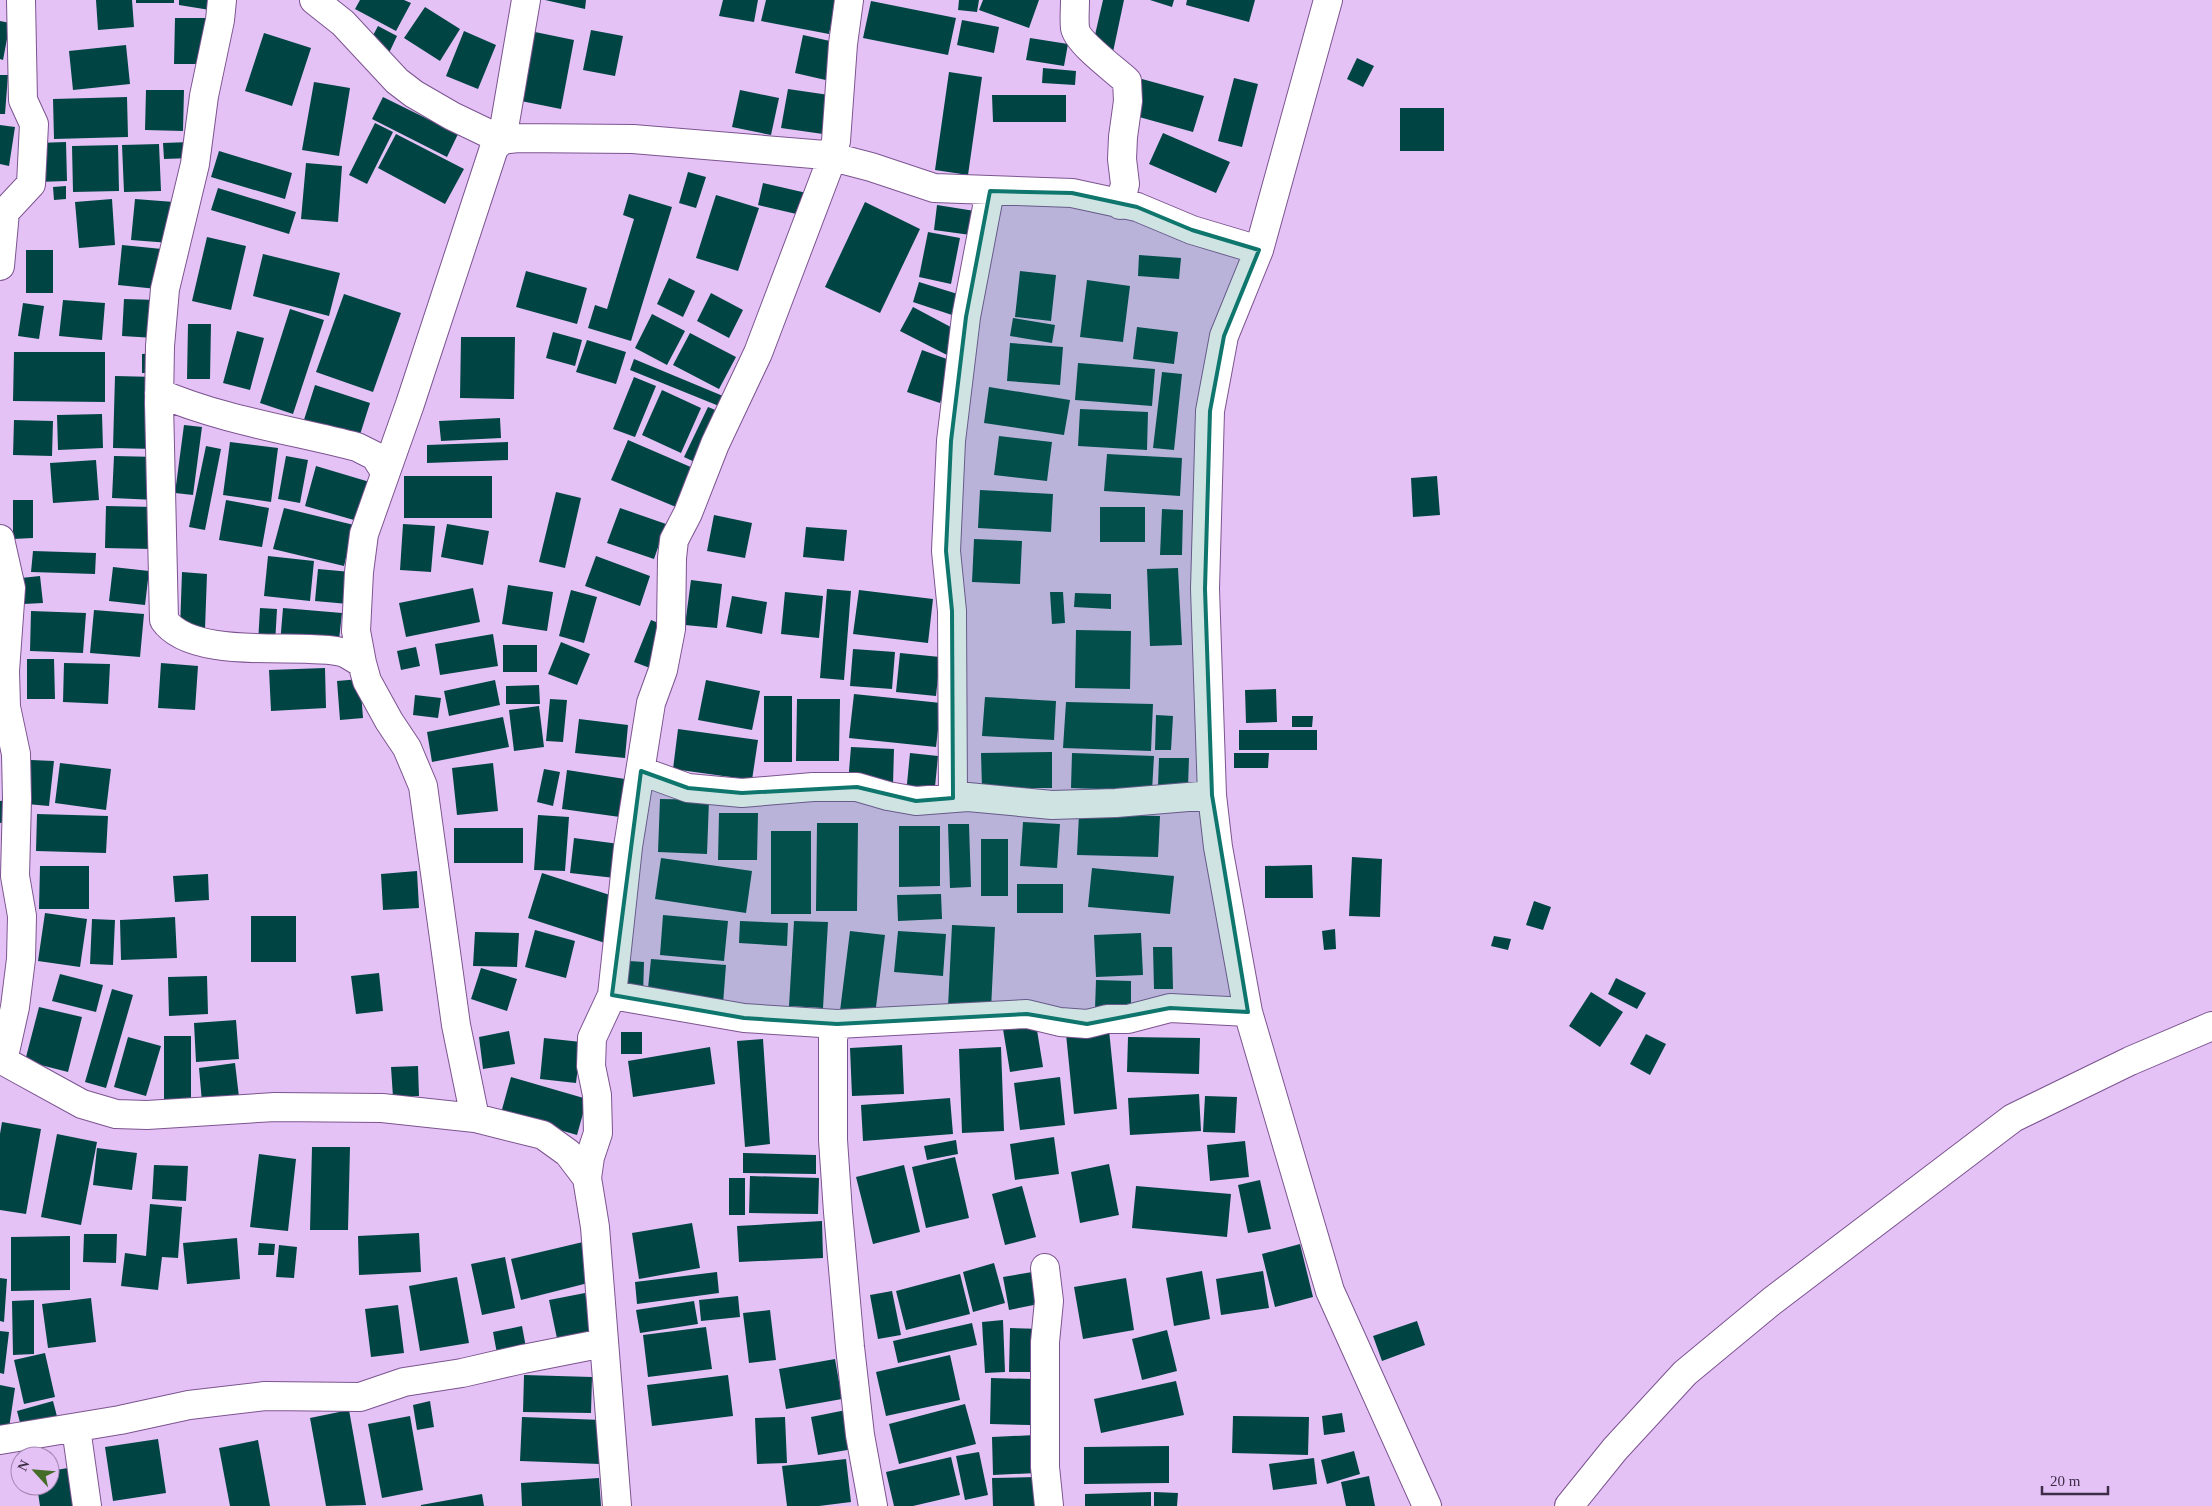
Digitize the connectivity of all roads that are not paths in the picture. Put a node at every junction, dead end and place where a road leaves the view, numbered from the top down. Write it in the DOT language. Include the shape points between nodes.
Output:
graph roads {
  1 [pos="21,0"];
  2 [pos="222,0"];
  3 [pos="314,0"];
  4 [pos="526,0"];
  5 [pos="848,0"];
  6 [pos="1075,0"];
  7 [pos="1328,0"];
  8 [pos="502,140"];
  9 [pos="832,158"];
  10 [pos="990,191"];
  11 [pos="1120,205"];
  12 [pos="1259,250"];
  13 [pos="0,266"];
  14 [pos="159,393"];
  15 [pos="385,472"];
  16 [pos="0,539"];
  17 [pos="362,663"];
  18 [pos="641,771"];
  19 [pos="1212,795"];
  20 [pos="953,798"];
  21 [pos="612,995"];
  22 [pos="1248,1012"];
  23 [pos="836,1024"];
  24 [pos="2212,1026"];
  25 [pos="2,1060"];
  26 [pos="475,1118"];
  27 [pos="587,1178"];
  28 [pos="1045,1268"];
  29 [pos="604,1343"];
  30 [pos="76,1428"];
  31 [pos="0,1440"];
  32 [pos="87,1506"];
  33 [pos="617,1506"];
  34 [pos="873,1506"];
  35 [pos="1049,1506"];
  36 [pos="1427,1506"];
  37 [pos="1569,1506"];
  1 -- 13 [label="street" via="23,100 34,124 31,184 5,212"];
  2 -- 14 [label="street" via="195,164 165,289"];
  3 -- 8 [label="street" via="343,23 397,81 452,116"];
  4 -- 8 [label="street"];
  5 -- 9 [label="street"];
  6 -- 11 [label="street" via="1075,30 1085,46 1127,82 1128,101 1122,137 1124,184"];
  7 -- 12 [label="street"];
  8 -- 9 [label="street" via="633,139 744,147"];
  8 -- 15 [label="street" via="494,148"];
  9 -- 10 [label="street" via="934,188"];
  9 -- 18 [label="street" via="758,353 674,540 671,629 651,703"];
  10 -- 11 [label="street" via="1072,193"];
  10 -- 20 [label="street" via="966,317 951,441 946,551 952,611"];
  11 -- 12 [label="street" via="1138,207 1192,230"];
  12 -- 19 [label="street" via="1224,336 1210,411 1205,589"];
  14 -- 15 [label="street" via="211,412 358,447 375,456"];
  14 -- 17 [label="street" via="164,620 169,627 188,638 207,643 259,649 330,650 345,653"];
  15 -- 17 [label="street" via="364,534 358,572 356,631"];
  16 -- 25 [label="street" via="11,588 5,671 6,707 16,754 14,876 22,916 15,1007"];
  17 -- 26 [label="street" via="367,681 407,748 423,786 456,1026"];
  18 -- 20 [label="street" via="688,788 742,793 857,786 900,799"];
  18 -- 21 [label="street" via="628,847"];
  19 -- 20 [label="street" via="1052,805"];
  19 -- 22 [label="street" via="1218,847"];
  21 -- 23 [label="street" via="744,1018"];
  21 -- 27 [label="street" via="592,1038 591,1066 597,1094 598,1133"];
  22 -- 23 [label="street" via="1170,1008 1128,1019 1107,1019 1087,1024 1027,1014"];
  22 -- 36 [label="street" via="1330,1291"];
  23 -- 34 [label="street" via="833,1038 832,1140 850,1348 860,1435"];
  24 -- 37 [label="street" via="2130,1061 2013,1118 1772,1301 1685,1373 1615,1449"];
  25 -- 26 [label="street" via="82,1104 116,1114 285,1107 382,1108"];
  26 -- 27 [label="street" via="543,1135 568,1153"];
  27 -- 29 [label="street" via="595,1227"];
  28 -- 35 [label="street" via="1049,1301 1045,1342 1045,1467"];
  29 -- 30 [label="street" via="462,1374 404,1382 360,1397 265,1396 189,1405"];
  29 -- 33 [label="street"];
  30 -- 31 [label="street"];
  30 -- 32 [label="street"];
}
